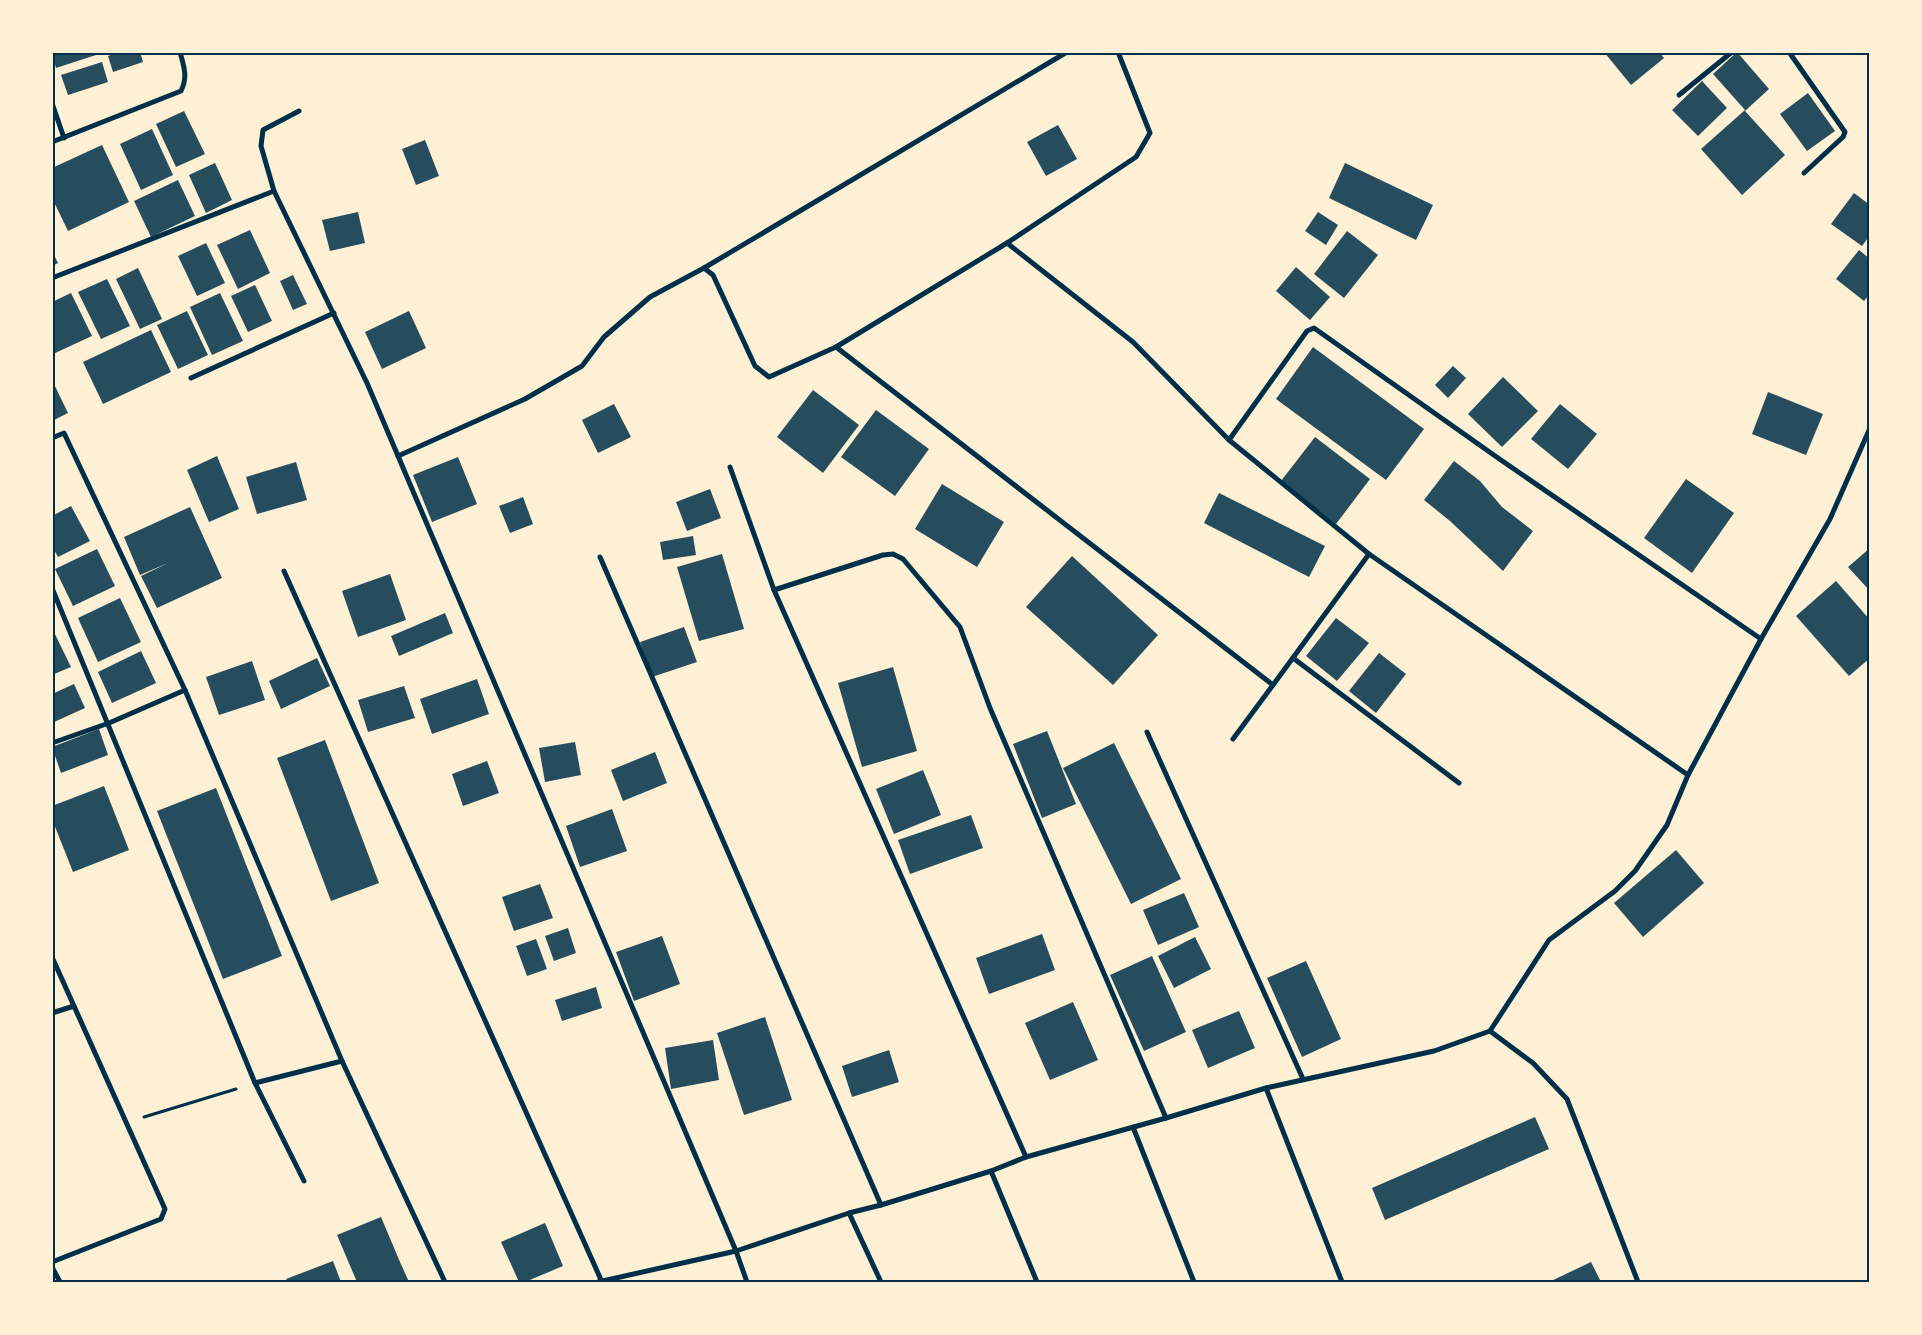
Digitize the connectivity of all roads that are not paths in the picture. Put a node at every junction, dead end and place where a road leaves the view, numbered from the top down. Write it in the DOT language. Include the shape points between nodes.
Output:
graph roads {
  1 [pos="180,52"];
  2 [pos="1067,52"];
  3 [pos="1118,52"];
  4 [pos="1732,52"];
  5 [pos="1789,52"];
  6 [pos="1679,94"];
  7 [pos="52,103"];
  8 [pos="299,111"];
  9 [pos="64,138"];
  10 [pos="52,142"];
  11 [pos="1804,174"];
  12 [pos="274,191"];
  13 [pos="1007,243"];
  14 [pos="704,268"];
  15 [pos="52,278"];
  16 [pos="334,313"];
  17 [pos="836,347"];
  18 [pos="191,378"];
  19 [pos="1870,428"];
  20 [pos="52,438"];
  21 [pos="1229,440"];
  22 [pos="398,456"];
  23 [pos="730,467"];
  24 [pos="1369,554"];
  25 [pos="600,557"];
  26 [pos="284,571"];
  27 [pos="52,588"];
  28 [pos="774,590"];
  29 [pos="1762,639"];
  30 [pos="1293,658"];
  31 [pos="1273,685"];
  32 [pos="185,690"];
  33 [pos="109,723"];
  34 [pos="1147,732"];
  35 [pos="1233,740"];
  36 [pos="52,743"];
  37 [pos="1688,774"];
  38 [pos="1459,783"];
  39 [pos="52,957"];
  40 [pos="74,1006"];
  41 [pos="52,1013"];
  42 [pos="1490,1031"];
  43 [pos="342,1061"];
  44 [pos="1304,1079"];
  45 [pos="255,1083"];
  46 [pos="1266,1088"];
  47 [pos="1166,1118"];
  48 [pos="1134,1127"];
  49 [pos="1026,1157"];
  50 [pos="991,1171"];
  51 [pos="304,1181"];
  52 [pos="881,1205"];
  53 [pos="849,1213"];
  54 [pos="736,1250"];
  55 [pos="52,1262"];
  56 [pos="52,1267"];
  57 [pos="60,1282"];
  58 [pos="445,1282"];
  59 [pos="600,1282"];
  60 [pos="747,1282"];
  61 [pos="881,1282"];
  62 [pos="1037,1282"];
  63 [pos="1194,1282"];
  64 [pos="1342,1282"];
  65 [pos="1638,1282"];
  1 -- 9 [label="street" via="186,73 181,91"];
  2 -- 14 [label="street"];
  3 -- 13 [label="street" via="1150,133 1136,156"];
  4 -- 6 [label="street"];
  5 -- 11 [label="street" via="1845,132"];
  7 -- 9 [label="street"];
  8 -- 12 [label="street" via="263,130 261,146"];
  9 -- 10 [label="street"];
  12 -- 15 [label="street"];
  12 -- 16 [label="street"];
  13 -- 17 [label="street"];
  13 -- 21 [label="street" via="1133,342"];
  14 -- 17 [label="street" via="713,275 756,366 769,377"];
  14 -- 22 [label="street" via="650,297 604,337 582,366 525,399"];
  16 -- 18 [label="street"];
  16 -- 22 [label="street"];
  17 -- 31 [label="street"];
  19 -- 29 [label="street" via="1830,519"];
  20 -- 32 [label="street" via="64,433"];
  21 -- 24 [label="street"];
  21 -- 29 [label="street" via="1307,331 1314,328"];
  22 -- 54 [label="street"];
  23 -- 28 [label="street"];
  24 -- 30 [label="street"];
  24 -- 37 [label="street"];
  25 -- 52 [label="street"];
  26 -- 59 [label="street"];
  27 -- 33 [label="street"];
  28 -- 47 [label="street" via="893,554 903,559 960,627 990,708"];
  28 -- 49 [label="street"];
  29 -- 37 [label="street"];
  30 -- 31 [label="street"];
  30 -- 38 [label="street"];
  31 -- 35 [label="street"];
  32 -- 33 [label="street"];
  32 -- 43 [label="street"];
  33 -- 36 [label="street"];
  33 -- 45 [label="street"];
  34 -- 44 [label="street"];
  37 -- 42 [label="street" via="1667,825 1635,871 1615,891 1549,940"];
  39 -- 40 [label="street"];
  40 -- 41 [label="street"];
  40 -- 55 [label="street" via="127,1122 164,1215 161,1219"];
  42 -- 44 [label="street" via="1434,1051"];
  42 -- 65 [label="street" via="1533,1063 1566,1099"];
  43 -- 45 [label="street"];
  43 -- 58 [label="street"];
  44 -- 46 [label="street"];
  45 -- 51 [label="street"];
  46 -- 47 [label="street"];
  46 -- 64 [label="street"];
  47 -- 48 [label="street"];
  48 -- 49 [label="street"];
  48 -- 63 [label="street"];
  49 -- 50 [label="street"];
  50 -- 52 [label="street"];
  50 -- 62 [label="street"];
  52 -- 53 [label="street"];
  53 -- 54 [label="street"];
  53 -- 61 [label="street"];
  54 -- 59 [label="street"];
  54 -- 60 [label="street"];
  56 -- 57 [label="street"];
}
